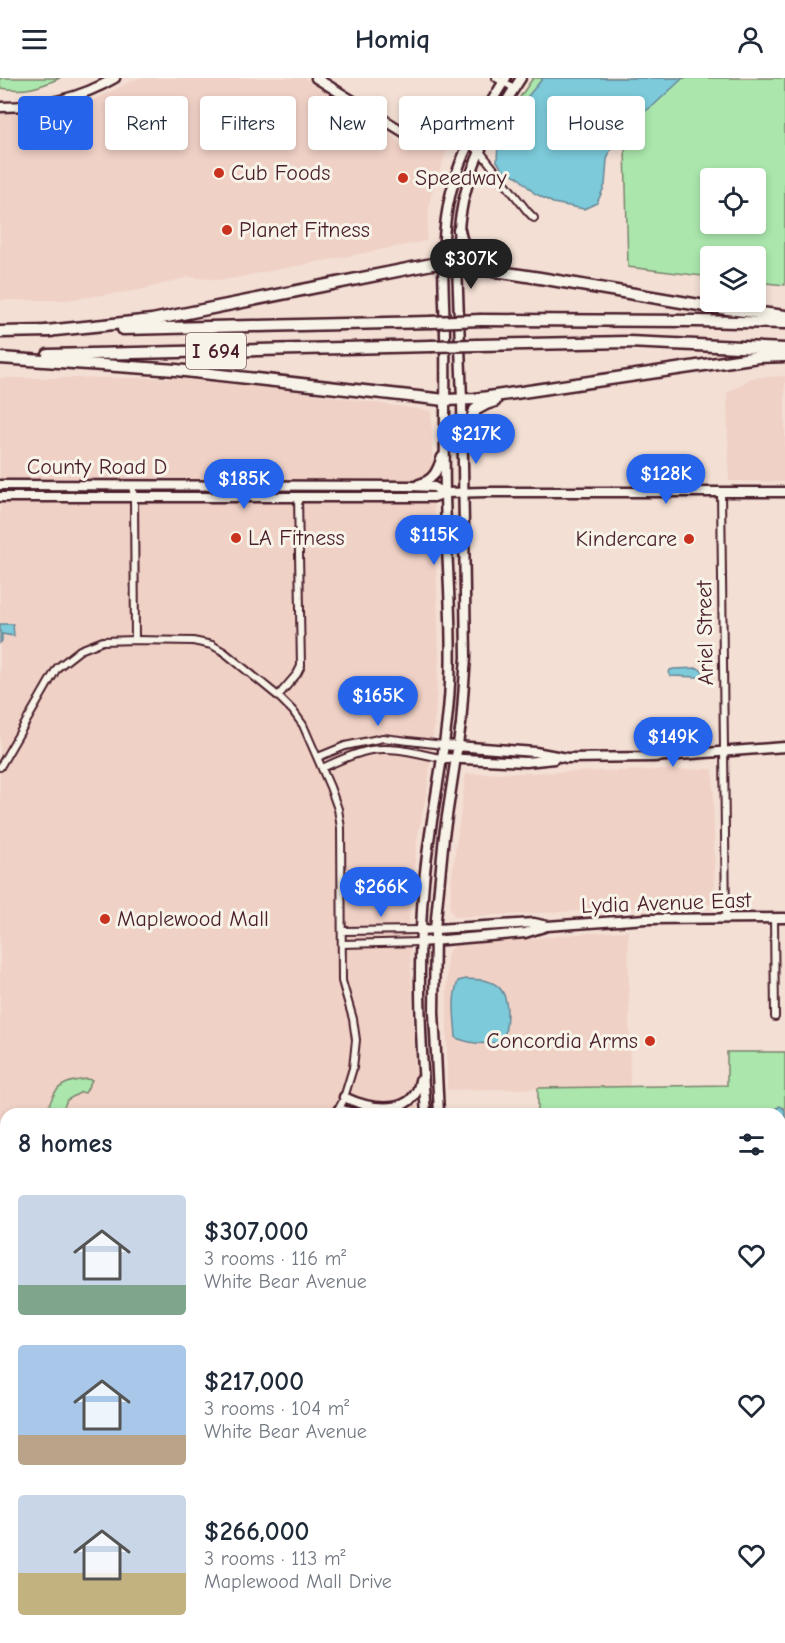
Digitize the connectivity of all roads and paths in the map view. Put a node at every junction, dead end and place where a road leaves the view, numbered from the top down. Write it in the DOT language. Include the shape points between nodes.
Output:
graph roads {
  1 [pos="115,78"];
  2 [pos="316,78"];
  3 [pos="520,78"];
  4 [pos="502,79"];
  5 [pos="514,88"];
  6 [pos="493,96"];
  7 [pos="509,96"];
  8 [pos="0,107"];
  9 [pos="399,129"];
  10 [pos="465,150"];
  11 [pos="479,150"];
  12 [pos="534,218"];
  13 [pos="459,230"];
  14 [pos="442,263"];
  15 [pos="457,265"];
  16 [pos="616,291"];
  17 [pos="785,316"];
  18 [pos="785,323"];
  19 [pos="46,331"];
  20 [pos="0,332"];
  21 [pos="785,349"];
  22 [pos="785,356"];
  23 [pos="0,357"];
  24 [pos="530,391"];
  25 [pos="445,400"];
  26 [pos="462,400"];
  27 [pos="463,438"];
  28 [pos="444,450"];
  29 [pos="0,485"];
  30 [pos="132,485"];
  31 [pos="410,486"];
  32 [pos="721,492"];
  33 [pos="785,492"];
  34 [pos="445,493"];
  35 [pos="463,493"];
  36 [pos="134,496"];
  37 [pos="0,497"];
  38 [pos="298,497"];
  39 [pos="135,640"];
  40 [pos="278,696"];
  41 [pos="443,745"];
  42 [pos="458,747"];
  43 [pos="785,747"];
  44 [pos="724,751"];
  45 [pos="318,757"];
  46 [pos="441,758"];
  47 [pos="560,758"];
  48 [pos="456,759"];
  49 [pos="0,767"];
  50 [pos="322,768"];
  51 [pos="774,918"];
  52 [pos="785,918"];
  53 [pos="726,919"];
  54 [pos="547,926"];
  55 [pos="435,929"];
  56 [pos="420,930"];
  57 [pos="342,931"];
  58 [pos="420,942"];
  59 [pos="435,942"];
  60 [pos="342,944"];
  61 [pos="775,1017"];
  62 [pos="422,1065"];
  63 [pos="345,1097"];
  64 [pos="340,1108"];
  65 [pos="426,1108"];
  66 [pos="439,1108"];
  1 -- 8 [label="street" via="60,101"];
  2 -- 9 [label="street"];
  3 -- 5 [label="street"];
  4 -- 5 [label="street"];
  4 -- 6 [label="street"];
  5 -- 7 [label="street"];
  10 -- 14 [label="street" via="451,190"];
  11 -- 12 [label="street"];
  11 -- 13 [label="street" via="464,196"];
  13 -- 15 [label="street"];
  13 -- 16 [label="highway" via="465,249 483,263"];
  14 -- 15 [label="highway"];
  14 -- 19 [label="highway" via="152,320"];
  14 -- 25 [label="street"];
  15 -- 16 [label="highway"];
  15 -- 26 [label="street"];
  16 -- 17 [label="highway"];
  18 -- 19 [label="highway, I 694, bridge" via="481,320"];
  19 -- 20 [label="highway, I 694"];
  21 -- 23 [label="highway, I 694, bridge" via="628,342"];
  22 -- 24 [label="highway" via="748,358"];
  23 -- 25 [label="highway" via="176,370"];
  24 -- 26 [label="highway"];
  24 -- 27 [label="highway" via="475,410"];
  25 -- 26 [label="highway"];
  25 -- 28 [label="street"];
  26 -- 27 [label="street"];
  27 -- 35 [label="street"];
  28 -- 31 [label="street" via="433,477"];
  28 -- 34 [label="street"];
  29 -- 30 [label="street, County Road D"];
  30 -- 31 [label="street, County Road D"];
  30 -- 36 [label="street"];
  31 -- 34 [label="street, County Road D" via="434,487"];
  32 -- 33 [label="street, County Road D"];
  32 -- 35 [label="street, County Road D"];
  32 -- 44 [label="street, Ariel Street"];
  34 -- 35 [label="street, County Road D"];
  34 -- 38 [label="street, County Road D" via="434,497"];
  34 -- 41 [label="street" via="450,663"];
  35 -- 42 [label="street" via="466,657"];
  36 -- 37 [label="street, County Road D"];
  36 -- 38 [label="street, County Road D"];
  36 -- 39 [label="street"];
  38 -- 40 [label="street" via="300,666"];
  39 -- 40 [label="street" via="212,645"];
  39 -- 49 [label="street" via="91,645 57,668"];
  40 -- 45 [label="street" via="303,725"];
  41 -- 42 [label="street"];
  41 -- 45 [label="street" via="384,738 345,746"];
  41 -- 46 [label="street"];
  42 -- 47 [label="street" via="535,752"];
  42 -- 48 [label="street"];
  43 -- 44 [label="street"];
  44 -- 47 [label="street"];
  44 -- 53 [label="street, Ariel Street"];
  45 -- 50 [label="street"];
  46 -- 48 [label="street"];
  46 -- 50 [label="street" via="392,749 372,750"];
  46 -- 56 [label="street"];
  47 -- 48 [label="street" via="534,762"];
  48 -- 55 [label="street"];
  50 -- 57 [label="street" via="341,828"];
  51 -- 52 [label="street, Lydia Avenue East"];
  51 -- 53 [label="street, Lydia Avenue East"];
  51 -- 61 [label="street"];
  53 -- 54 [label="street, Lydia Avenue East" via="646,919"];
  54 -- 55 [label="street, Lydia Avenue East"];
  54 -- 59 [label="street, Lydia Avenue East" via="525,933"];
  55 -- 56 [label="street, Lydia Avenue East"];
  55 -- 59 [label="street"];
  56 -- 57 [label="street"];
  56 -- 58 [label="street"];
  57 -- 60 [label="street"];
  58 -- 59 [label="street, Lydia Avenue East"];
  58 -- 60 [label="street"];
  58 -- 62 [label="street"];
  59 -- 66 [label="street"];
  60 -- 63 [label="street" via="342,981 356,1040"];
  62 -- 63 [label="street" via="419,1086 404,1104 379,1108"];
  62 -- 65 [label="street"];
  63 -- 64 [label="street"];
}
